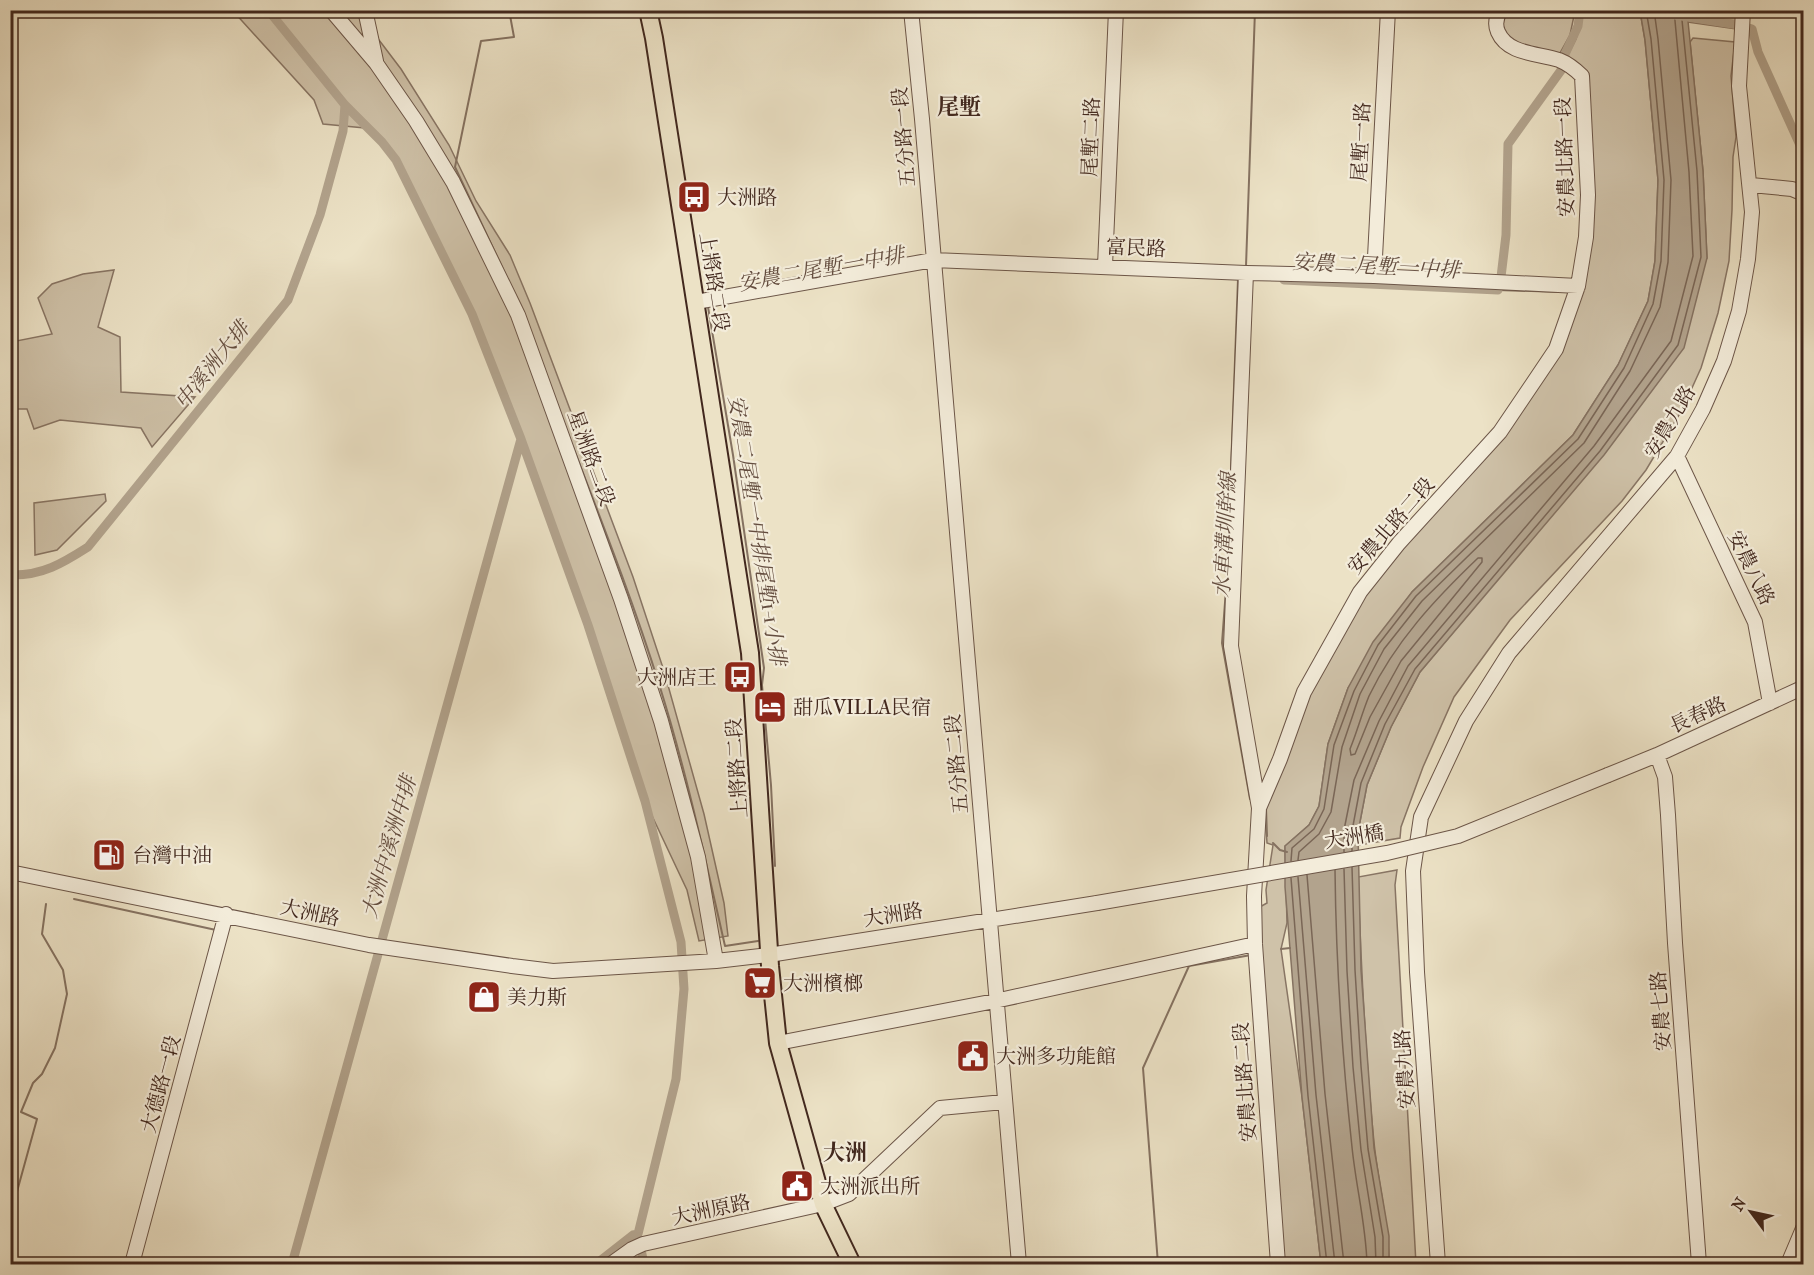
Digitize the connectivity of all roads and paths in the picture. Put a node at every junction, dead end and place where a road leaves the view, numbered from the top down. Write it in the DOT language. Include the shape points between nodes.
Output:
graph roads {
  1 [pos="331,10"];
  2 [pos="365,10"];
  3 [pos="648,10"];
  4 [pos="911,10"];
  5 [pos="1116,10"];
  6 [pos="1388,10"];
  7 [pos="1501,10"];
  8 [pos="1743,16"];
  9 [pos="376,63"];
  10 [pos="1751,185"];
  11 [pos="1803,194"];
  12 [pos="933,260"];
  13 [pos="1106,266"];
  14 [pos="1246,273"];
  15 [pos="1374,276"];
  16 [pos="1578,286"];
  17 [pos="696,302"];
  18 [pos="1677,456"];
  19 [pos="1803,687"];
  20 [pos="1770,703"];
  21 [pos="1657,755"];
  22 [pos="1608,775"];
  23 [pos="1259,808"];
  24 [pos="10,872"];
  25 [pos="1097,903"];
  26 [pos="226,914"];
  27 [pos="990,920"];
  28 [pos="1255,944"];
  29 [pos="770,954"];
  30 [pos="716,961"];
  31 [pos="995,1001"];
  32 [pos="778,1043"];
  33 [pos="1004,1102"];
  34 [pos="823,1204"];
  35 [pos="1803,1226"];
  36 [pos="132,1264"];
  37 [pos="611,1264"];
  38 [pos="852,1264"];
  39 [pos="1019,1264"];
  40 [pos="1278,1264"];
  41 [pos="1438,1264"];
  42 [pos="1698,1264"];
  43 [pos="1788,1264"];
  1 -- 9 [label="street, 星洲路二段"];
  2 -- 9 [label="street"];
  3 -- 17 [label="main road, 上將路二段"];
  4 -- 12 [label="street, 五分路一段"];
  5 -- 13 [label="street, 尾塹二路"];
  6 -- 15 [label="street, 尾塹一路"];
  7 -- 16 [label="street, 安農北路一段" via="1496,26 1502,41 1520,51 1559,60 1582,76 1588,195"];
  8 -- 10 [label="street, 安農九路" via="1739,86"];
  9 -- 30 [label="street, 星洲路二段" via="453,182 518,315 661,721 698,856"];
  10 -- 11 [label="street" via="1792,189"];
  10 -- 18 [label="street, 安農九路" via="1748,260 1739,311 1724,362"];
  12 -- 13 [label="street, 富民路"];
  12 -- 17 [label="street, 富民路"];
  12 -- 27 [label="street, 五分路二段"];
  13 -- 14 [label="street, 富民路"];
  14 -- 15 [label="street, 富民路"];
  14 -- 23 [label="street" via="1231,646"];
  15 -- 16 [label="street, 富民路"];
  16 -- 23 [label="street, 安農北路二段" via="1556,349 1500,432 1360,592 1304,692"];
  17 -- 29 [label="main road, 上將路二段" via="750,653"];
  18 -- 20 [label="street, 安農八路" via="1755,622"];
  18 -- 41 [label="street, 安農九路" via="1509,652 1466,722 1421,817 1413,871"];
  19 -- 20 [label="street, 長春路"];
  20 -- 21 [label="street, 長春路"];
  21 -- 22 [label="street, 長春路"];
  21 -- 42 [label="street, 安農七路" via="1665,777"];
  22 -- 25 [label="street, 大洲橋, bridge" via="1458,836"];
  23 -- 28 [label="street, 安農北路二段"];
  24 -- 26 [label="street, 大洲路"];
  25 -- 27 [label="street, 大洲路"];
  26 -- 30 [label="street, 大洲路" via="369,945 553,971"];
  26 -- 36 [label="street, 大德路一段"];
  27 -- 29 [label="street, 大洲路"];
  27 -- 31 [label="street, 五分路二段"];
  28 -- 31 [label="street"];
  28 -- 40 [label="street, 安農北路二段"];
  29 -- 30 [label="street, 大洲路"];
  29 -- 32 [label="main road, 上將路二段"];
  31 -- 32 [label="street"];
  31 -- 33 [label="street, 五分路二段"];
  32 -- 34 [label="main road, 上將路二段"];
  33 -- 34 [label="street" via="940,1108 849,1194"];
  33 -- 39 [label="street, 五分路二段"];
  34 -- 37 [label="street, 大洲原路" via="643,1244"];
  34 -- 38 [label="main road, 上將路二段"];
  35 -- 43 [label="street"];
}
